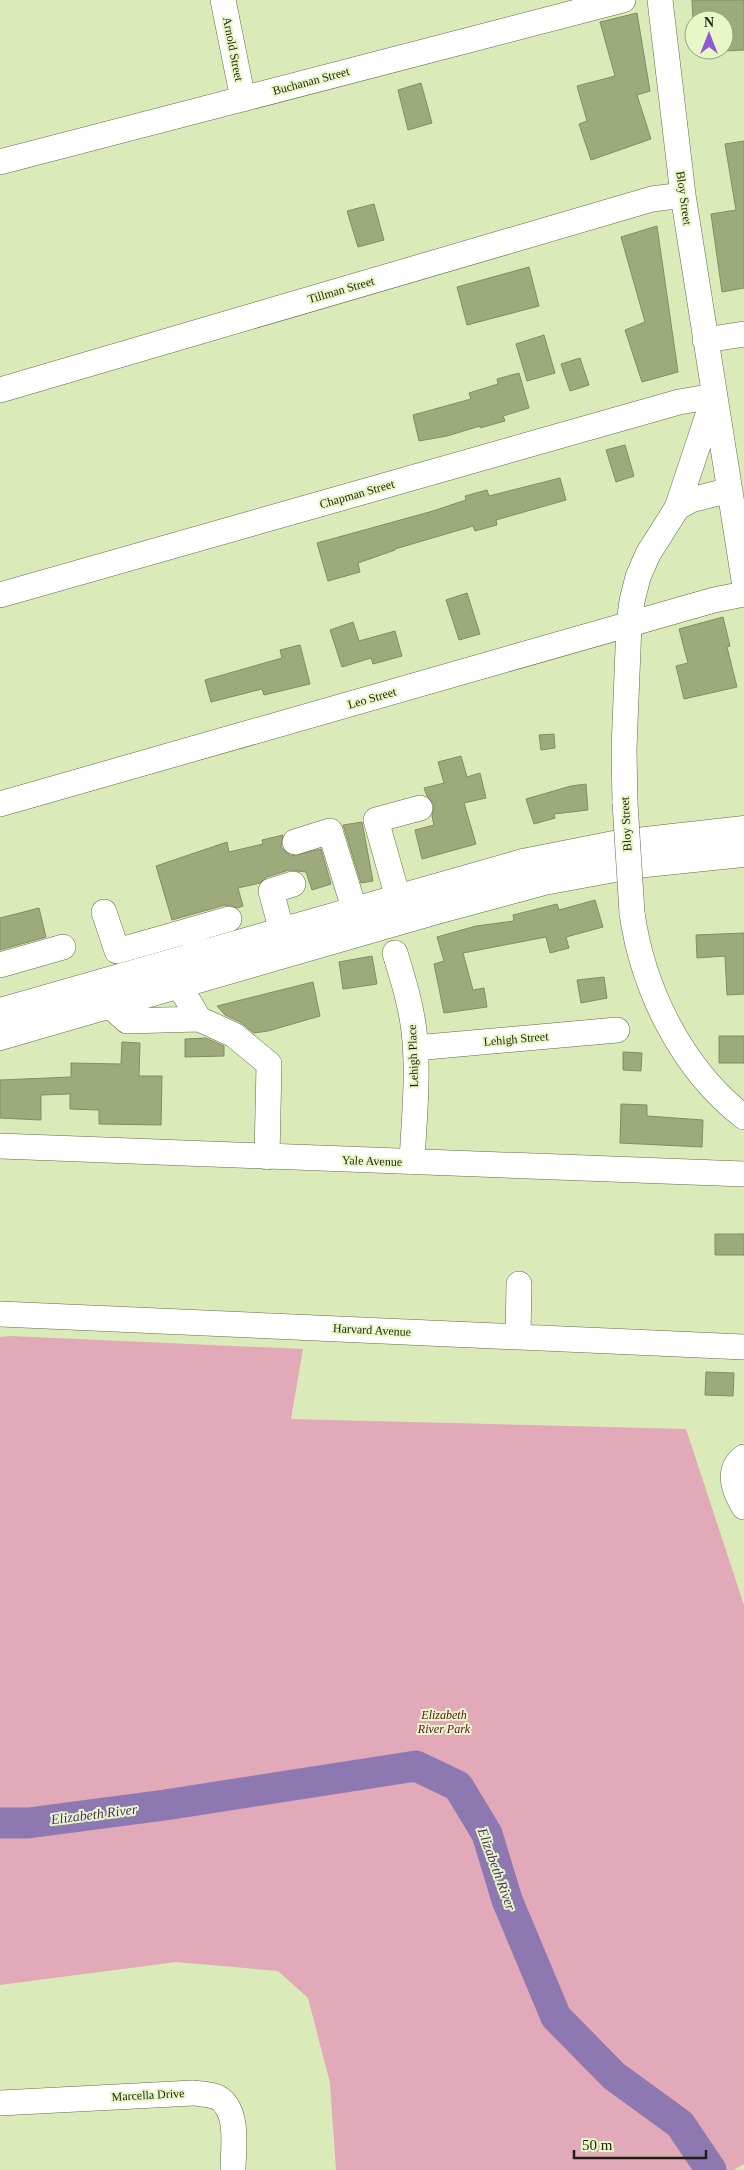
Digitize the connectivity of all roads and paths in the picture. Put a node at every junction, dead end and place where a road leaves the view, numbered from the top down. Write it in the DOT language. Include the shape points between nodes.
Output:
graph roads {
  1 [pos="223,0"];
  2 [pos="622,0"];
  3 [pos="660,0"];
  4 [pos="243,99"];
  5 [pos="0,162"];
  6 [pos="683,195"];
  7 [pos="744,334"];
  8 [pos="705,340"];
  9 [pos="0,390"];
  10 [pos="714,396"];
  11 [pos="730,490"];
  12 [pos="677,508"];
  13 [pos="744,580"];
  14 [pos="744,594"];
  15 [pos="0,595"];
  16 [pos="629,624"];
  17 [pos="0,804"];
  18 [pos="420,808"];
  19 [pos="744,813"];
  20 [pos="744,830"];
  21 [pos="716,832"];
  22 [pos="296,842"];
  23 [pos="744,853"];
  24 [pos="294,884"];
  25 [pos="398,898"];
  26 [pos="355,911"];
  27 [pos="104,912"];
  28 [pos="229,919"];
  29 [pos="190,930"];
  30 [pos="282,932"];
  31 [pos="63,947"];
  32 [pos="117,951"];
  33 [pos="395,953"];
  34 [pos="199,955"];
  35 [pos="0,965"];
  36 [pos="126,976"];
  37 [pos="179,985"];
  38 [pos="110,1005"];
  39 [pos="0,1012"];
  40 [pos="198,1019"];
  41 [pos="617,1030"];
  42 [pos="0,1036"];
  43 [pos="415,1048"];
  44 [pos="744,1117"];
  45 [pos="0,1146"];
  46 [pos="267,1157"];
  47 [pos="412,1162"];
  48 [pos="744,1174"];
  49 [pos="519,1284"];
  50 [pos="0,1314"];
  51 [pos="518,1337"];
  52 [pos="744,1347"];
  53 [pos="741,1459"];
  54 [pos="744,1507"];
  55 [pos="0,2102"];
  56 [pos="233,2170"];
  1 -- 4 [label="street, Arnold Street"];
  2 -- 4 [label="street, Buchanan Street"];
  3 -- 6 [label="street, Bloy Street"];
  4 -- 5 [label="street, Buchanan Street"];
  6 -- 8 [label="street, Bloy Street"];
  6 -- 9 [label="street, Tillman Street" via="652,199"];
  7 -- 8 [label="street"];
  8 -- 10 [label="street, Bloy Street"];
  10 -- 11 [label="street, Bloy Street"];
  10 -- 12 [label="street, Bloy Street"];
  10 -- 15 [label="street, Chapman Street" via="679,402"];
  11 -- 12 [label="street" via="691,500"];
  11 -- 13 [label="street, Bloy Street"];
  12 -- 16 [label="street, Bloy Street" via="643,565"];
  14 -- 16 [label="street, Leo Street"];
  16 -- 17 [label="street, Leo Street"];
  16 -- 44 [label="street, Bloy Street, bridge" via="624,803 632,913 645,970 671,1030 711,1086"];
  18 -- 25 [label="street" via="376,820"];
  19 -- 21 [label="street"];
  20 -- 21 [label="highway"];
  21 -- 25 [label="highway" via="555,855"];
  22 -- 26 [label="street" via="330,831"];
  23 -- 37 [label="highway" via="644,863 544,881"];
  24 -- 30 [label="street" via="271,891"];
  25 -- 26 [label="highway"];
  26 -- 30 [label="highway"];
  27 -- 32 [label="street"];
  28 -- 29 [label="street"];
  29 -- 32 [label="street"];
  29 -- 34 [label="street"];
  30 -- 34 [label="highway"];
  31 -- 35 [label="street"];
  32 -- 36 [label="street"];
  33 -- 43 [label="street, Lehigh Place" via="409,1001"];
  34 -- 36 [label="highway"];
  36 -- 39 [label="highway"];
  37 -- 38 [label="highway"];
  37 -- 40 [label="street"];
  38 -- 40 [label="street" via="127,1021"];
  38 -- 42 [label="highway"];
  40 -- 46 [label="street" via="234,1034 269,1064"];
  41 -- 43 [label="street, Lehigh Street"];
  43 -- 47 [label="street, Lehigh Place"];
  45 -- 46 [label="street, Yale Avenue"];
  46 -- 47 [label="street, Yale Avenue"];
  47 -- 48 [label="street, Yale Avenue"];
  49 -- 51 [label="street"];
  50 -- 51 [label="street, Harvard Avenue"];
  51 -- 52 [label="street, Harvard Avenue"];
  53 -- 54 [label="street" via="733,1472 736,1494"];
  55 -- 56 [label="street, Marcella Drive" via="193,2093 217,2097 229,2110 233,2129"];
}
